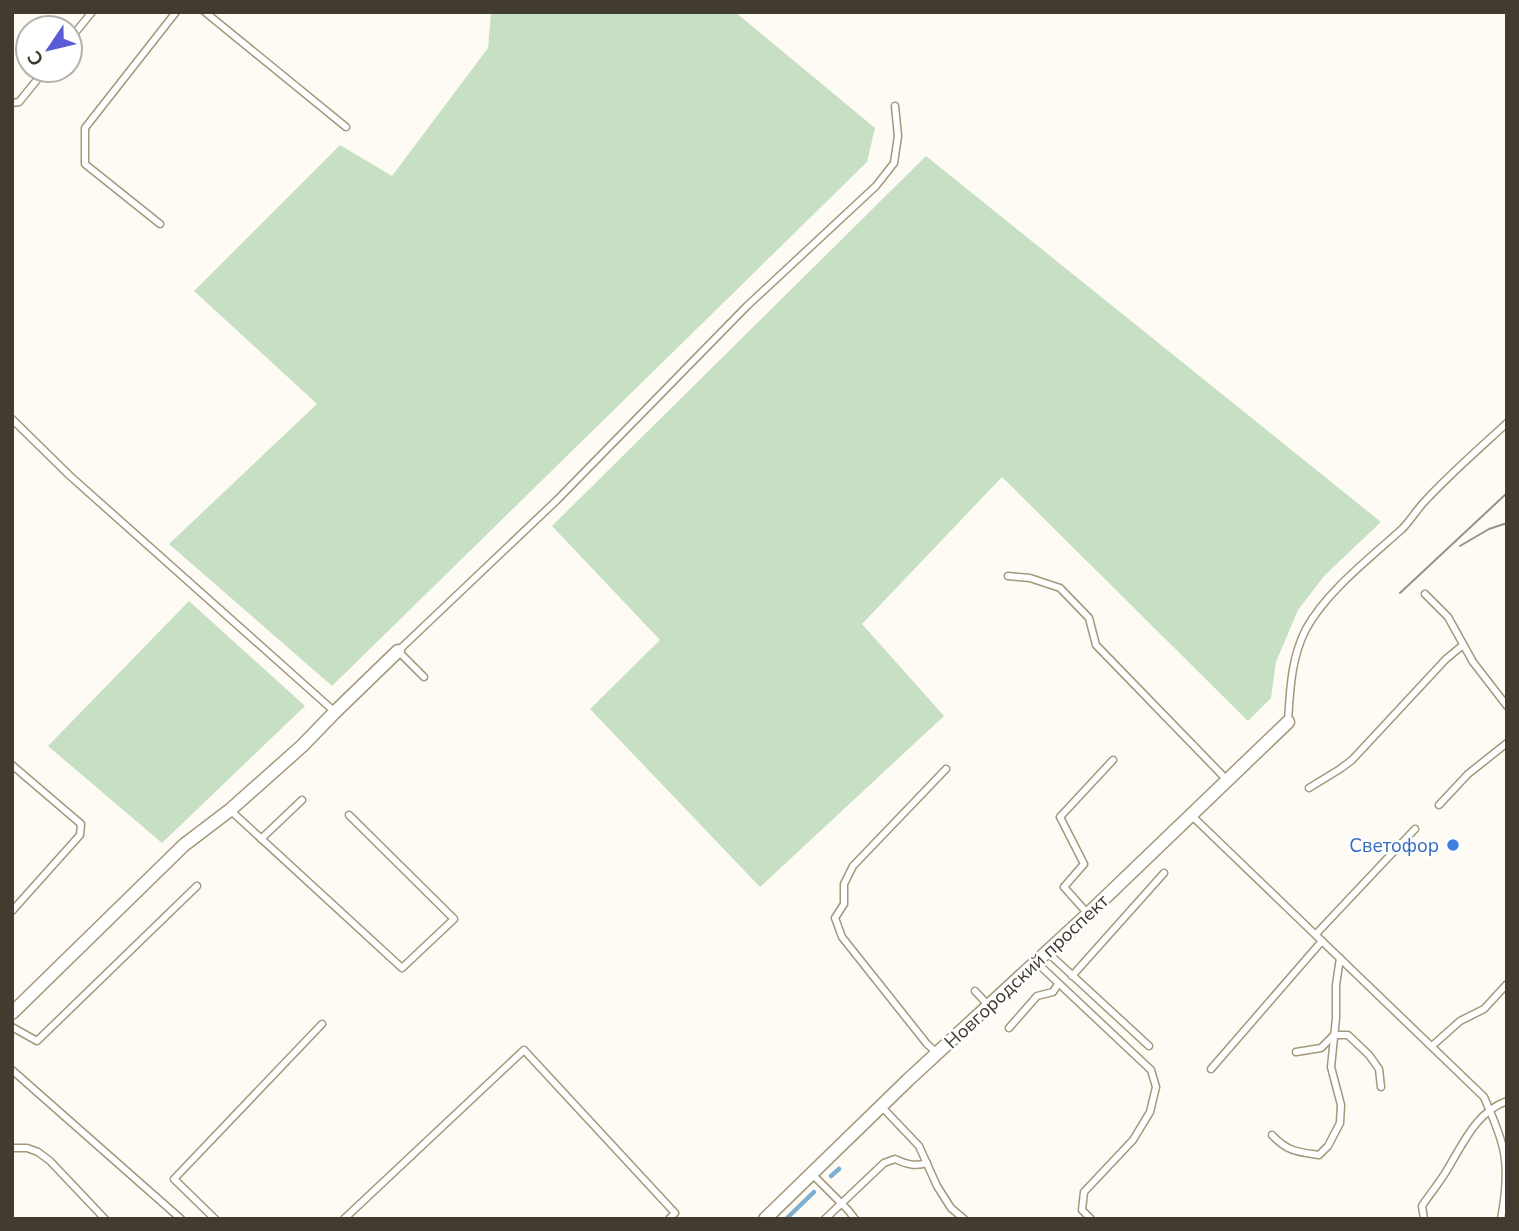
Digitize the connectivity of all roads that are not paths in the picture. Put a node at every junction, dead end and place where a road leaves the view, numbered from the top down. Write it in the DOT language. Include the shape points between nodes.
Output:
graph roads {
  1 [pos="176,12"];
  2 [pos="205,12"];
  3 [pos="34,84"];
  4 [pos="12,103"];
  5 [pos="895,106"];
  6 [pos="346,127"];
  7 [pos="160,224"];
  8 [pos="12,419"];
  9 [pos="1507,423"];
  10 [pos="1008,576"];
  11 [pos="1425,594"];
  12 [pos="1463,645"];
  13 [pos="398,651"];
  14 [pos="424,677"];
  15 [pos="1507,706"];
  16 [pos="335,712"];
  17 [pos="1288,722"];
  18 [pos="1507,743"];
  19 [pos="1113,760"];
  20 [pos="12,765"];
  21 [pos="946,769"];
  22 [pos="1227,780"];
  23 [pos="1309,788"];
  24 [pos="302,800"];
  25 [pos="1439,805"];
  26 [pos="230,810"];
  27 [pos="349,815"];
  28 [pos="1191,815"];
  29 [pos="1415,829"];
  30 [pos="261,839"];
  31 [pos="1164,873"];
  32 [pos="197,886"];
  33 [pos="12,911"];
  34 [pos="1088,914"];
  35 [pos="1315,934"];
  36 [pos="1322,941"];
  37 [pos="1047,952"];
  38 [pos="1340,958"];
  39 [pos="1036,962"];
  40 [pos="1072,976"];
  41 [pos="1507,984"];
  42 [pos="1058,985"];
  43 [pos="975,991"];
  44 [pos="989,1006"];
  45 [pos="12,1013"];
  46 [pos="322,1024"];
  47 [pos="12,1027"];
  48 [pos="1009,1028"];
  49 [pos="1334,1035"];
  50 [pos="1149,1046"];
  51 [pos="1432,1046"];
  52 [pos="1296,1052"];
  53 [pos="937,1054"];
  54 [pos="1211,1069"];
  55 [pos="12,1070"];
  56 [pos="1381,1087"];
  57 [pos="1507,1101"];
  58 [pos="881,1106"];
  59 [pos="1489,1109"];
  60 [pos="1272,1136"];
  61 [pos="12,1148"];
  62 [pos="927,1163"];
  63 [pos="812,1174"];
  64 [pos="842,1203"];
  65 [pos="105,1219"];
  66 [pos="181,1219"];
  67 [pos="215,1219"];
  68 [pos="344,1219"];
  69 [pos="669,1219"];
  70 [pos="765,1219"];
  71 [pos="825,1219"];
  72 [pos="855,1219"];
  73 [pos="964,1219"];
  74 [pos="1091,1219"];
  75 [pos="1424,1219"];
  76 [pos="1501,1219"];
  1 -- 7 [label="lane" via="85,128 85,164"];
  2 -- 6 [label="lane"];
  3 -- 4 [label="lane" via="19,102"];
  5 -- 13 [label="lane" via="898,136 894,163 876,186 747,306 557,500"];
  8 -- 16 [label="lane"];
  9 -- 17 [label="lane" via="1318,610 1297,651"];
  10 -- 22 [label="lane" via="1060,588 1088,618 1096,645"];
  11 -- 12 [label="lane" via="1448,617"];
  12 -- 15 [label="lane"];
  12 -- 23 [label="lane" via="1352,760"];
  13 -- 14 [label="lane"];
  13 -- 16 [label="street"];
  16 -- 26 [label="street"];
  17 -- 22 [label="street, Новгородский проспект"];
  18 -- 25 [label="lane"];
  19 -- 34 [label="lane" via="1060,817 1084,864 1064,887"];
  20 -- 33 [label="lane" via="81,824 80,835"];
  21 -- 53 [label="lane" via="853,866 844,884 844,904 835,918 842,937"];
  22 -- 28 [label="street, Новгородский проспект"];
  24 -- 30 [label="lane"];
  26 -- 30 [label="lane"];
  26 -- 45 [label="street" via="184,845"];
  27 -- 30 [label="lane" via="454,919 402,968"];
  28 -- 34 [label="street, Новгородский проспект"];
  28 -- 35 [label="lane"];
  29 -- 35 [label="lane"];
  31 -- 40 [label="lane"];
  32 -- 47 [label="lane" via="37,1041"];
  34 -- 37 [label="street, Новгородский проспект"];
  35 -- 36 [label="lane"];
  36 -- 38 [label="lane"];
  36 -- 54 [label="lane"];
  37 -- 39 [label="street, Новгородский проспект"];
  37 -- 40 [label="lane"];
  38 -- 49 [label="lane"];
  38 -- 51 [label="lane"];
  39 -- 42 [label="lane"];
  39 -- 44 [label="street, Новгородский проспект"];
  40 -- 50 [label="lane"];
  41 -- 51 [label="lane" via="1484,1009 1460,1021"];
  42 -- 48 [label="lane" via="1053,992 1037,996"];
  42 -- 74 [label="lane" via="1151,1070 1156,1087 1150,1112 1133,1139 1084,1192 1082,1210"];
  43 -- 44 [label="lane"];
  44 -- 53 [label="street, Новгородский проспект"];
  46 -- 67 [label="lane" via="174,1179"];
  49 -- 52 [label="lane" via="1321,1048"];
  49 -- 56 [label="lane" via="1348,1035 1368,1055 1379,1069"];
  49 -- 60 [label="lane" via="1331,1067 1341,1105 1340,1123 1328,1146 1319,1155 1300,1152 1283,1147"];
  51 -- 59 [label="lane" via="1484,1097"];
  53 -- 58 [label="street, Новгородский проспект"];
  55 -- 66 [label="lane"];
  57 -- 59 [label="lane"];
  58 -- 62 [label="lane" via="919,1146"];
  58 -- 63 [label="street, Новгородский проспект"];
  59 -- 75 [label="lane" via="1422,1206"];
  59 -- 76 [label="lane" via="1504,1150 1506,1197"];
  61 -- 65 [label="lane" via="27,1148 50,1161"];
  62 -- 64 [label="lane" via="895,1159 884,1163"];
  62 -- 73 [label="lane" via="951,1208"];
  63 -- 64 [label="lane"];
  63 -- 70 [label="street, Новгородский проспект"];
  64 -- 71 [label="lane"];
  64 -- 72 [label="lane"];
  68 -- 69 [label="lane" via="524,1049 675,1213"];
}
